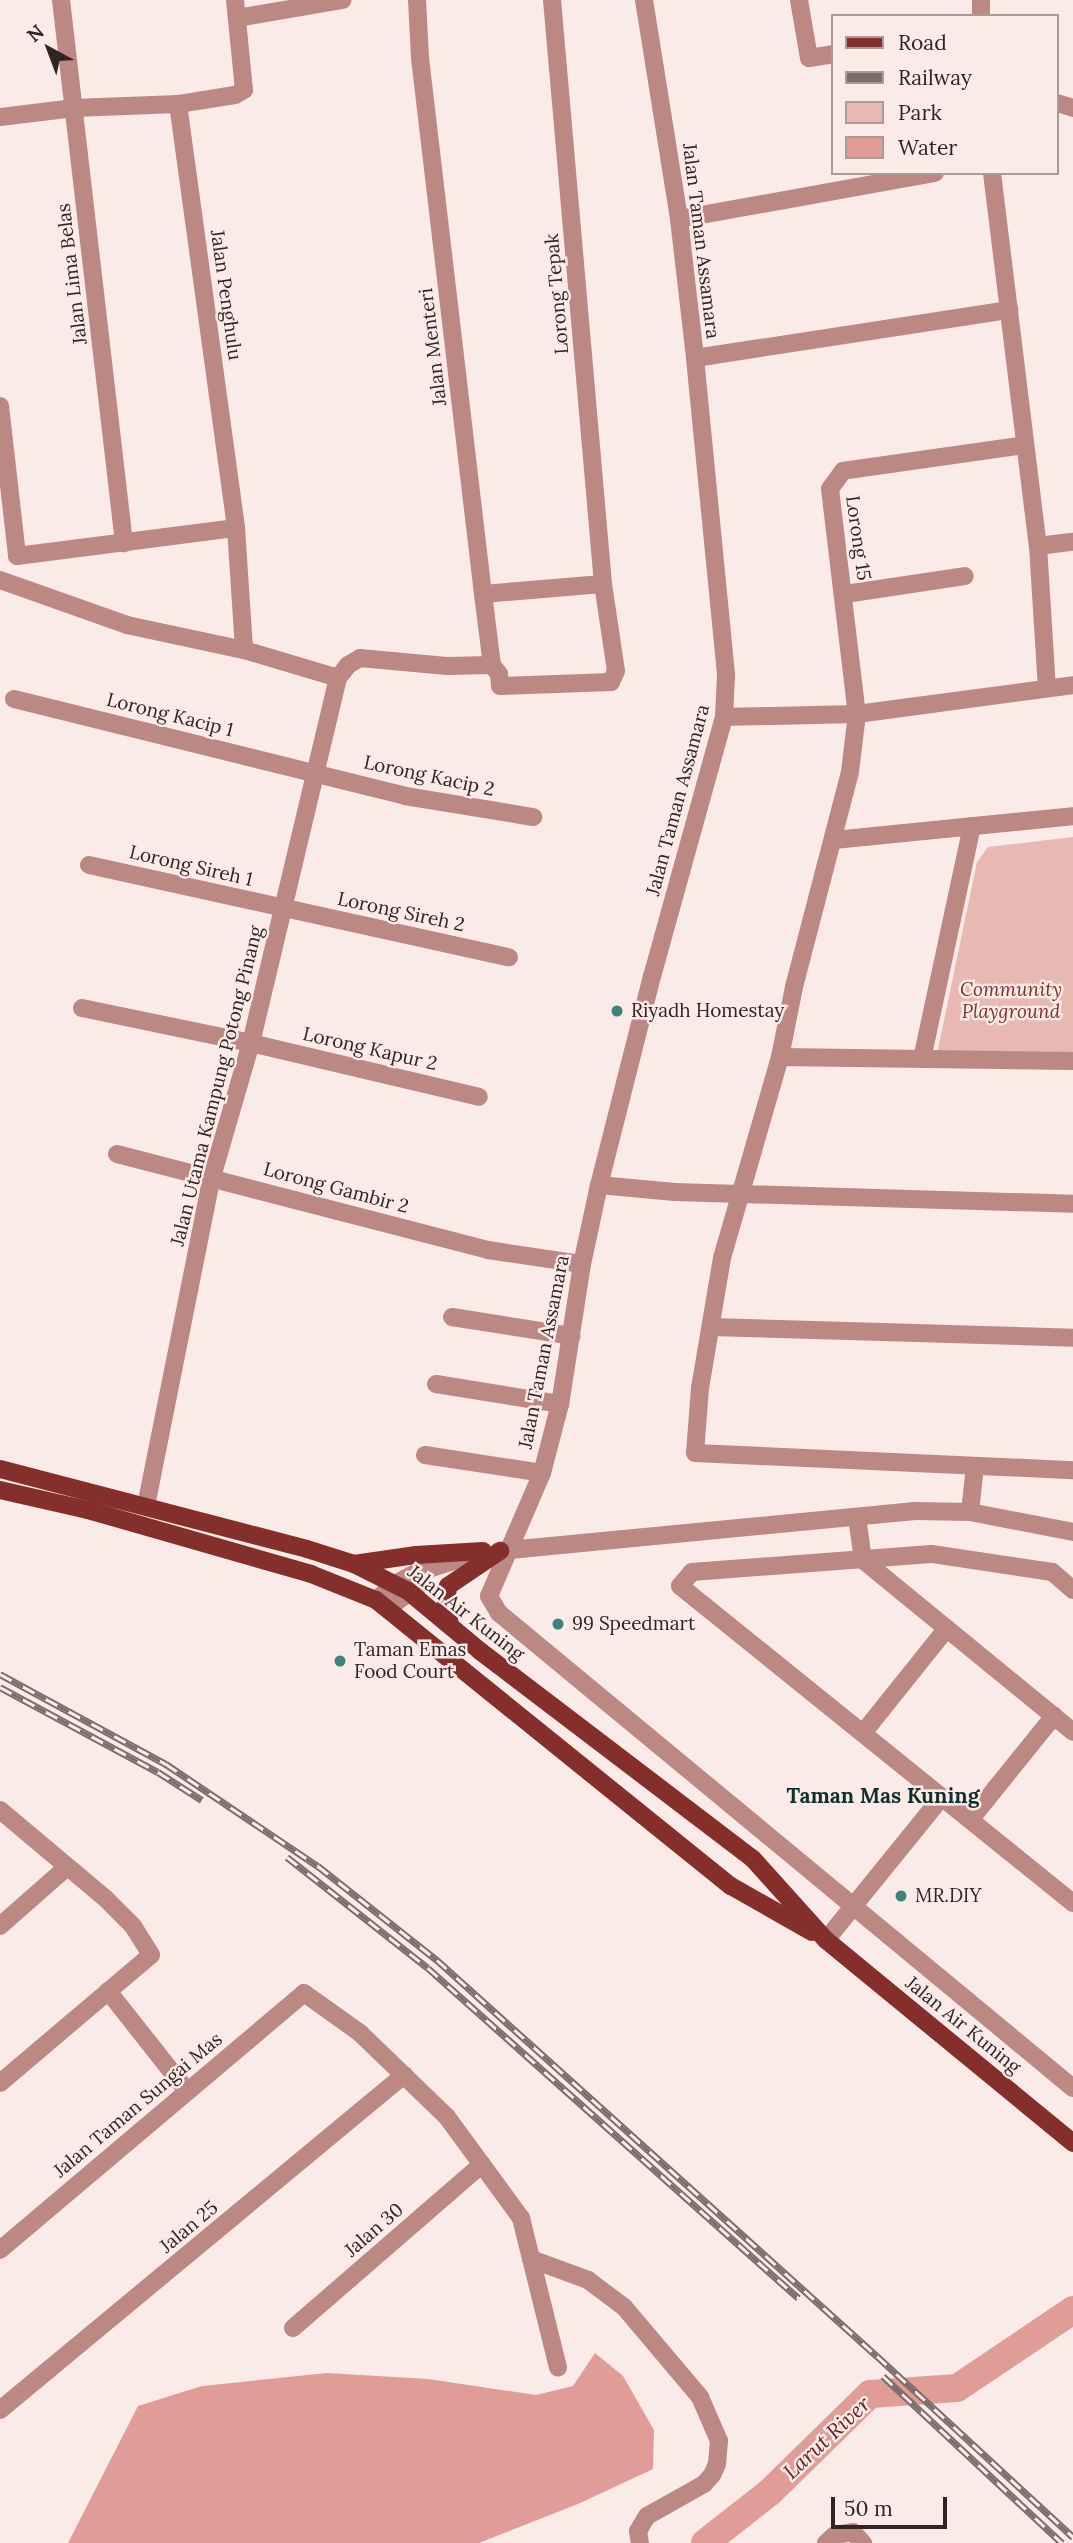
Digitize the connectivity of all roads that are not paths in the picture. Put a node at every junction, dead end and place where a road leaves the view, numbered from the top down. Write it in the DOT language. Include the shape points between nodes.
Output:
graph roads {
  1 [pos="61,0"];
  2 [pos="342,0"];
  3 [pos="417,0"];
  4 [pos="552,0"];
  5 [pos="644,0"];
  6 [pos="799,0"];
  7 [pos="236,9"];
  8 [pos="832,54"];
  9 [pos="178,104"];
  10 [pos="74,108"];
  11 [pos="0,117"];
  12 [pos="924,175"];
  13 [pos="992,175"];
  14 [pos="679,219"];
  15 [pos="1009,310"];
  16 [pos="695,358"];
  17 [pos="0,406"];
  18 [pos="1025,445"];
  19 [pos="236,528"];
  20 [pos="1073,542"];
  21 [pos="124,543"];
  22 [pos="1038,546"];
  23 [pos="965,576"];
  24 [pos="0,580"];
  25 [pos="603,584"];
  26 [pos="483,594"];
  27 [pos="845,594"];
  28 [pos="244,650"];
  29 [pos="492,666"];
  30 [pos="338,678"];
  31 [pos="1073,685"];
  32 [pos="500,686"];
  33 [pos="1046,688"];
  34 [pos="14,699"];
  35 [pos="857,714"];
  36 [pos="724,717"];
  37 [pos="317,772"];
  38 [pos="1073,816"];
  39 [pos="533,817"];
  40 [pos="972,826"];
  41 [pos="834,840"];
  42 [pos="89,865"];
  43 [pos="284,908"];
  44 [pos="509,957"];
  45 [pos="82,1008"];
  46 [pos="251,1043"];
  47 [pos="780,1057"];
  48 [pos="922,1059"];
  49 [pos="1073,1061"];
  50 [pos="479,1097"];
  51 [pos="117,1154"];
  52 [pos="212,1177"];
  53 [pos="599,1185"];
  54 [pos="742,1192"];
  55 [pos="1073,1204"];
  56 [pos="582,1264"];
  57 [pos="452,1317"];
  58 [pos="711,1327"];
  59 [pos="572,1336"];
  60 [pos="1073,1338"];
  61 [pos="436,1384"];
  62 [pos="560,1404"];
  63 [pos="425,1455"];
  64 [pos="975,1466"];
  65 [pos="0,1469"];
  66 [pos="1073,1470"];
  67 [pos="542,1473"];
  68 [pos="0,1490"];
  69 [pos="146,1506"];
  70 [pos="970,1512"];
  71 [pos="857,1517"];
  72 [pos="1073,1532"];
  73 [pos="495,1551"];
  74 [pos="863,1560"];
  75 [pos="354,1564"];
  76 [pos="402,1587"];
  77 [pos="1073,1590"];
  78 [pos="382,1604"];
  79 [pos="450,1625"];
  80 [pos="947,1629"];
  81 [pos="1054,1716"];
  82 [pos="1073,1732"];
  83 [pos="863,1733"];
  84 [pos="942,1797"];
  85 [pos="0,1810"];
  86 [pos="970,1820"];
  87 [pos="67,1867"];
  88 [pos="1073,1903"];
  89 [pos="855,1905"];
  90 [pos="0,1926"];
  91 [pos="826,1940"];
  92 [pos="108,1992"];
  93 [pos="404,2075"];
  94 [pos="0,2083"];
  95 [pos="1073,2088"];
  96 [pos="187,2091"];
  97 [pos="1073,2143"];
  98 [pos="482,2164"];
  99 [pos="0,2250"];
  100 [pos="531,2259"];
  101 [pos="293,2328"];
  102 [pos="558,2368"];
  103 [pos="0,2410"];
  104 [pos="640,2543"];
  105 [pos="826,2543"];
  106 [pos="863,2543"];
  1 -- 10 [label="street, Jalan Lima Belas"];
  2 -- 7 [label="street"];
  3 -- 26 [label="street, Jalan Menteri"];
  4 -- 25 [label="street, Lorong Tepak"];
  5 -- 14 [label="street, Jalan Taman Assamara"];
  6 -- 8 [label="street" via="809,58"];
  7 -- 9 [label="street" via="244,90"];
  9 -- 10 [label="street"];
  9 -- 19 [label="street, Jalan Penghulu"];
  10 -- 11 [label="street"];
  10 -- 21 [label="street, Jalan Lima Belas"];
  12 -- 14 [label="street"];
  13 -- 15 [label="street"];
  14 -- 16 [label="street, Jalan Taman Assamara"];
  15 -- 16 [label="street"];
  15 -- 18 [label="street"];
  16 -- 36 [label="street, Jalan Taman Assamara" via="726,675"];
  17 -- 21 [label="street" via="17,556"];
  18 -- 22 [label="street"];
  18 -- 27 [label="street, Lorong 15" via="843,471 830,489"];
  19 -- 21 [label="street"];
  19 -- 28 [label="street, Jalan Penghulu"];
  20 -- 22 [label="street"];
  22 -- 33 [label="street"];
  23 -- 27 [label="street"];
  24 -- 28 [label="street" via="127,625"];
  25 -- 26 [label="street"];
  25 -- 32 [label="street, Lorong Tepak" via="616,671 611,682"];
  26 -- 29 [label="street, Jalan Menteri"];
  27 -- 35 [label="street, Lorong 15"];
  28 -- 30 [label="street"];
  29 -- 30 [label="street" via="360,658"];
  29 -- 32 [label="street, Jalan Menteri" via="499,674"];
  30 -- 37 [label="street, Jalan Utama Kampung Potong Pinang"];
  31 -- 33 [label="street"];
  33 -- 35 [label="street"];
  34 -- 37 [label="street, Lorong Kacip 1"];
  35 -- 36 [label="street"];
  35 -- 41 [label="street, Lorong 15" via="850,772"];
  36 -- 53 [label="street, Jalan Taman Assamara"];
  37 -- 39 [label="street, Lorong Kacip 2" via="405,796"];
  37 -- 43 [label="street, Jalan Utama Kampung Potong Pinang"];
  38 -- 40 [label="street"];
  40 -- 41 [label="street"];
  40 -- 48 [label="street"];
  41 -- 47 [label="street, Lorong 15"];
  42 -- 43 [label="street, Lorong Sireh 1"];
  43 -- 44 [label="street, Lorong Sireh 2"];
  43 -- 46 [label="street, Jalan Utama Kampung Potong Pinang"];
  45 -- 46 [label="street, Lorong Kapur 2"];
  46 -- 50 [label="street, Lorong Kapur 2"];
  46 -- 52 [label="street, Jalan Utama Kampung Potong Pinang"];
  47 -- 48 [label="street"];
  47 -- 54 [label="street, Lorong 15"];
  48 -- 49 [label="street"];
  51 -- 52 [label="street, Lorong Gambir 2"];
  52 -- 56 [label="street, Lorong Gambir 2" via="488,1250"];
  52 -- 69 [label="street, Jalan Utama Kampung Potong Pinang"];
  53 -- 54 [label="street"];
  53 -- 56 [label="street, Jalan Taman Assamara"];
  54 -- 55 [label="street"];
  54 -- 58 [label="street, Lorong 15" via="722,1258"];
  56 -- 59 [label="street, Jalan Taman Assamara"];
  57 -- 59 [label="street"];
  58 -- 60 [label="street"];
  58 -- 64 [label="street, Lorong 15" via="695,1453"];
  59 -- 62 [label="street, Jalan Taman Assamara"];
  61 -- 62 [label="street"];
  62 -- 67 [label="street, Jalan Taman Assamara"];
  63 -- 67 [label="street"];
  64 -- 66 [label="street"];
  64 -- 70 [label="street"];
  65 -- 69 [label="main road, Jalan Air Kuning"];
  67 -- 73 [label="street, Jalan Taman Assamara" via="521,1527"];
  68 -- 78 [label="main road, Jalan Air Kuning" via="88,1510 311,1574"];
  69 -- 75 [label="main road, Jalan Air Kuning"];
  70 -- 71 [label="street"];
  70 -- 72 [label="street"];
  71 -- 73 [label="street"];
  71 -- 74 [label="street"];
  73 -- 75 [label="main road"];
  73 -- 76 [label="street" via="439,1564"];
  73 -- 79 [label="main road" via="448,1586"];
  73 -- 89 [label="street, Jalan Taman Assamara" via="489,1596 499,1613"];
  74 -- 77 [label="street" via="931,1555 969,1560 1052,1572"];
  74 -- 80 [label="street"];
  74 -- 83 [label="street" via="692,1572 680,1586"];
  75 -- 76 [label="main road, Jalan Air Kuning"];
  76 -- 78 [label="street"];
  76 -- 79 [label="main road, Jalan Air Kuning"];
  78 -- 91 [label="main road, Jalan Air Kuning" via="732,1886"];
  79 -- 91 [label="main road, Jalan Air Kuning" via="753,1859"];
  80 -- 81 [label="street"];
  80 -- 83 [label="street"];
  81 -- 82 [label="street"];
  81 -- 86 [label="street"];
  83 -- 84 [label="street"];
  84 -- 86 [label="street"];
  84 -- 89 [label="street"];
  85 -- 87 [label="street"];
  86 -- 88 [label="street"];
  87 -- 90 [label="street"];
  87 -- 92 [label="street" via="133,1926 151,1955"];
  89 -- 91 [label="street"];
  89 -- 95 [label="street"];
  91 -- 97 [label="main road, Jalan Air Kuning"];
  92 -- 94 [label="street"];
  92 -- 96 [label="street"];
  93 -- 96 [label="street, Jalan Taman Sungai Mas" via="360,2033 304,1993"];
  93 -- 98 [label="street" via="447,2117"];
  93 -- 103 [label="street, Jalan 25"];
  96 -- 99 [label="street, Jalan Taman Sungai Mas"];
  98 -- 100 [label="street" via="521,2218"];
  98 -- 101 [label="street, Jalan 30"];
  100 -- 102 [label="street"];
  100 -- 104 [label="street" via="588,2280 624,2307 700,2397 719,2441 712,2475 647,2516 638,2531"];
  105 -- 106 [label="street" via="835,2535 853,2532"];
}
